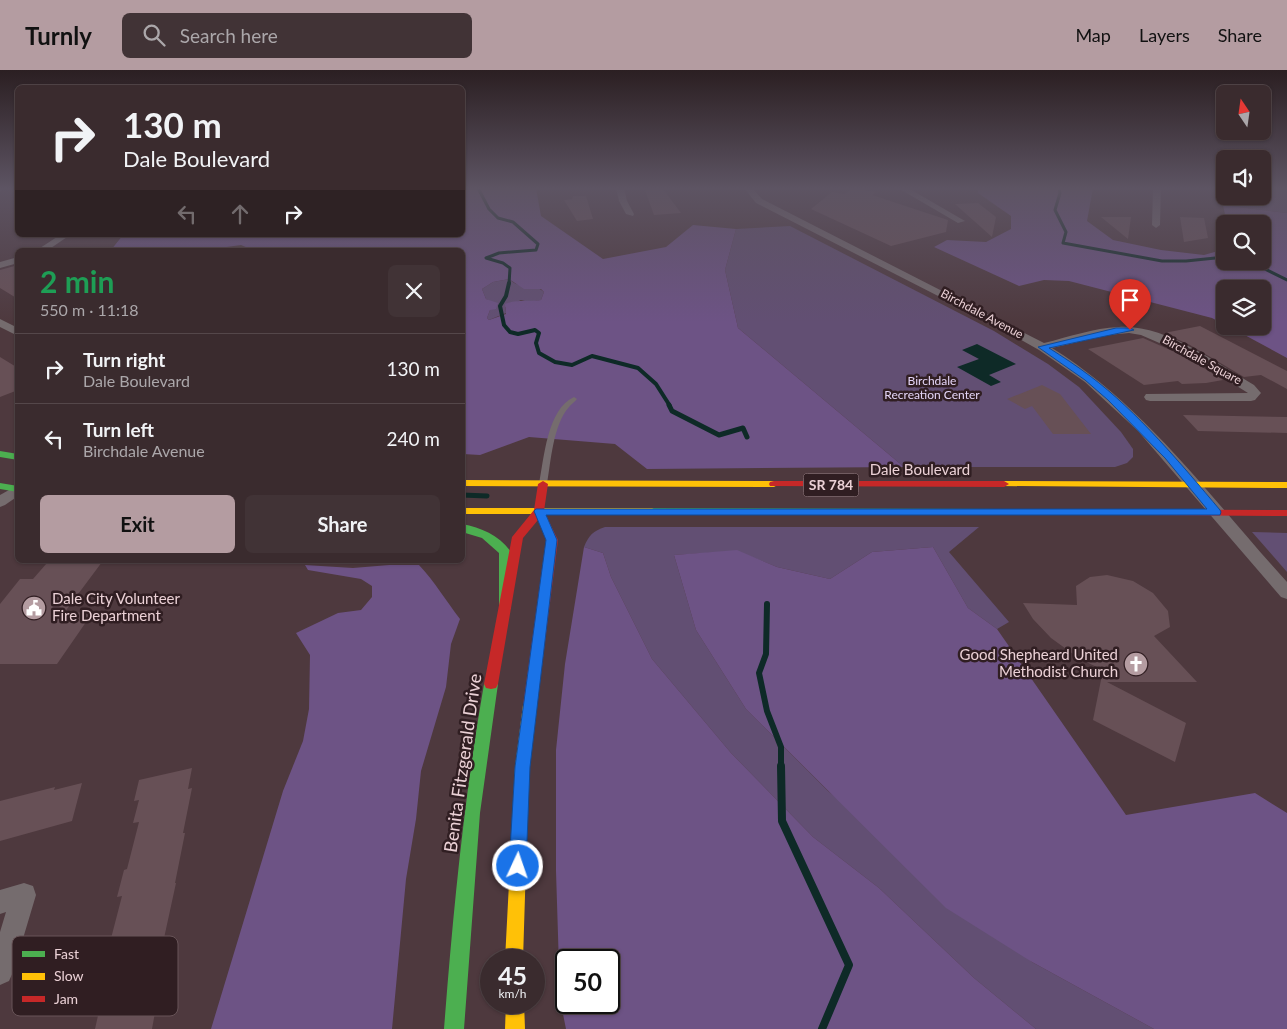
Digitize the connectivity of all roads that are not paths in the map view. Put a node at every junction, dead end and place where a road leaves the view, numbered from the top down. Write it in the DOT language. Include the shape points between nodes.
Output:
graph roads {
  1 [pos="821,233"];
  2 [pos="63,237"];
  3 [pos="45,248"];
  4 [pos="15,261"];
  5 [pos="0,265"];
  6 [pos="0,322"];
  7 [pos="15,331"];
  8 [pos="1042,347"];
  9 [pos="1150,397"];
  10 [pos="574,399"];
  11 [pos="0,454"];
  12 [pos="15,456"];
  13 [pos="465,483"];
  14 [pos="543,484"];
  15 [pos="1194,485"];
  16 [pos="1287,485"];
  17 [pos="0,486"];
  18 [pos="15,489"];
  19 [pos="15,491"];
  20 [pos="0,502"];
  21 [pos="465,511"];
  22 [pos="540,511"];
  23 [pos="1216,512"];
  24 [pos="1287,513"];
  25 [pos="465,529"];
  26 [pos="1287,593"];
  27 [pos="506,608"];
  28 [pos="0,902"];
  29 [pos="514,949"];
  30 [pos="0,972"];
  31 [pos="514,1014"];
  32 [pos="454,1029"];
  33 [pos="515,1029"];
  1 -- 8 [label="street, Birchdale Avenue"];
  2 -- 3 [label="street"];
  4 -- 5 [label="street"];
  6 -- 7 [label="street"];
  8 -- 9 [label="street, Birchdale Square" via="1116,330 1145,332 1160,337 1255,392 1251,397 1236,398"];
  8 -- 15 [label="street, Birchdale Avenue" via="1111,398"];
  10 -- 14 [label="lane" via="563,407 556,424"];
  11 -- 12 [label="main road"];
  13 -- 14 [label="main road, Dale Boulevard / SR 784"];
  14 -- 15 [label="main road, Dale Boulevard / SR 784"];
  14 -- 22 [label="main road"];
  15 -- 16 [label="main road, Dale Boulevard / SR 784"];
  15 -- 23 [label="street, Birchdale Avenue"];
  17 -- 18 [label="main road"];
  19 -- 20 [label="street"];
  21 -- 22 [label="main road, SR 784"];
  22 -- 23 [label="main road, SR 784"];
  22 -- 27 [label="main road, Benita Fitzgerald Drive" via="518,537"];
  22 -- 29 [label="main road" via="552,540 522,767"];
  23 -- 24 [label="main road, SR 784"];
  23 -- 26 [label="street, Birchdale Avenue"];
  25 -- 27 [label="main road" via="488,535 505,552"];
  27 -- 32 [label="main road, Benita Fitzgerald Drive" via="474,792 464,878"];
  28 -- 30 [label="street" via="24,895"];
  31 -- 33 [label="main road"];
}
